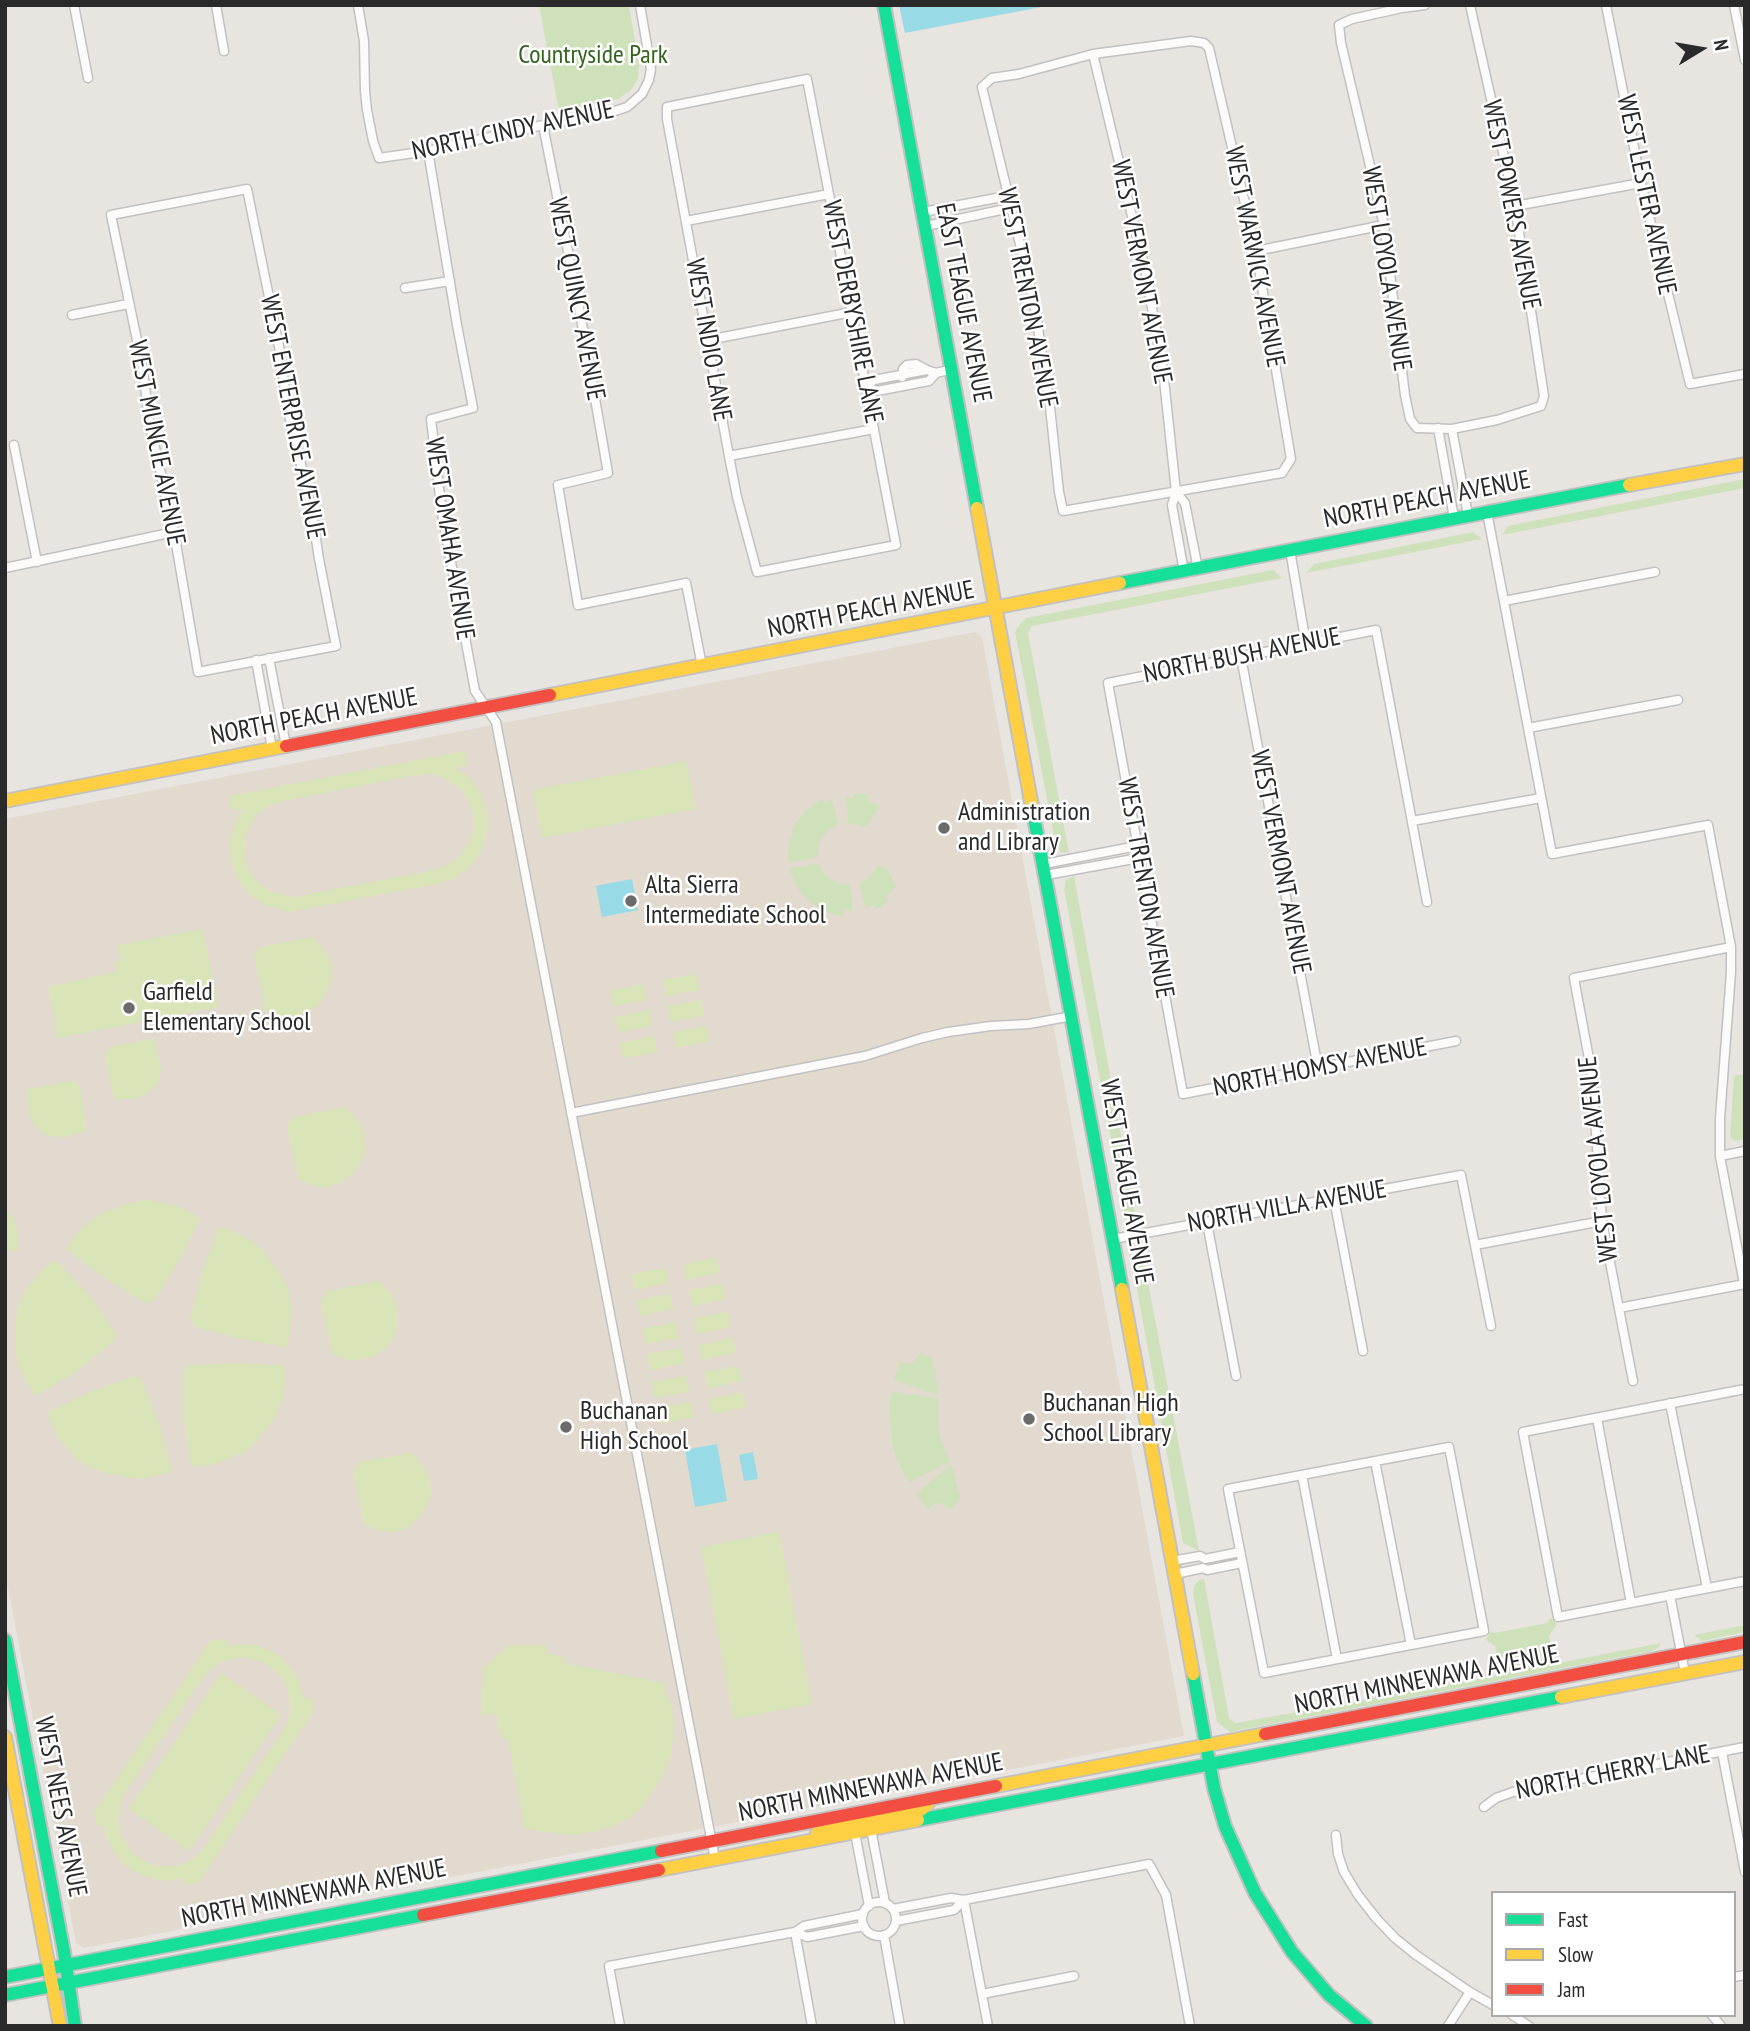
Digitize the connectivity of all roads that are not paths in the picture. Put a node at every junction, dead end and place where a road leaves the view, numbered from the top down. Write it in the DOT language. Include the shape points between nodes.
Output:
graph roads {
  1 [pos="74,5"];
  2 [pos="216,5"];
  3 [pos="358,5"];
  4 [pos="640,5"];
  5 [pos="884,5"];
  6 [pos="1425,5"];
  7 [pos="1470,5"];
  8 [pos="1606,5"];
  9 [pos="1735,7"];
  10 [pos="1745,7"];
  11 [pos="224,51"];
  12 [pos="1093,54"];
  13 [pos="1745,60"];
  14 [pos="88,78"];
  15 [pos="807,79"];
  16 [pos="543,125"];
  17 [pos="428,151"];
  18 [pos="1641,183"];
  19 [pos="247,189"];
  20 [pos="829,194"];
  21 [pos="1007,196"];
  22 [pos="1515,206"];
  23 [pos="1010,208"];
  24 [pos="923,212"];
  25 [pos="686,221"];
  26 [pos="1384,225"];
  27 [pos="926,226"];
  28 [pos="1256,251"];
  29 [pos="450,281"];
  30 [pos="405,288"];
  31 [pos="128,304"];
  32 [pos="852,312"];
  33 [pos="72,316"];
  34 [pos="708,340"];
  35 [pos="953,369"];
  36 [pos="936,373"];
  37 [pos="1745,373"];
  38 [pos="901,375"];
  39 [pos="904,386"];
  40 [pos="866,387"];
  41 [pos="1438,428"];
  42 [pos="874,429"];
  43 [pos="1452,429"];
  44 [pos="14,445"];
  45 [pos="729,456"];
  46 [pos="1745,464"];
  47 [pos="1176,492"];
  48 [pos="1488,512"];
  49 [pos="1468,515"];
  50 [pos="1454,518"];
  51 [pos="174,532"];
  52 [pos="1290,550"];
  53 [pos="37,562"];
  54 [pos="5,568"];
  55 [pos="1198,569"];
  56 [pos="757,572"];
  57 [pos="1184,572"];
  58 [pos="1655,572"];
  59 [pos="1504,601"];
  60 [pos="997,608"];
  61 [pos="1306,644"];
  62 [pos="1241,657"];
  63 [pos="269,658"];
  64 [pos="256,660"];
  65 [pos="702,666"];
  66 [pos="1108,683"];
  67 [pos="1678,699"];
  68 [pos="485,707"];
  69 [pos="1528,728"];
  70 [pos="279,747"];
  71 [pos="1541,797"];
  72 [pos="5,801"];
  73 [pos="1412,821"];
  74 [pos="1137,846"];
  75 [pos="1139,858"];
  76 [pos="1045,869"];
  77 [pos="1427,902"];
  78 [pos="1731,947"];
  79 [pos="1072,1016"];
  80 [pos="1456,1041"];
  81 [pos="1318,1068"];
  82 [pos="1184,1094"];
  83 [pos="571,1113"];
  84 [pos="1745,1151"];
  85 [pos="1720,1156"];
  86 [pos="1334,1199"];
  87 [pos="1602,1221"];
  88 [pos="1207,1223"];
  89 [pos="1113,1239"];
  90 [pos="1475,1245"];
  91 [pos="1744,1284"];
  92 [pos="1619,1308"];
  93 [pos="1491,1326"];
  94 [pos="1363,1351"];
  95 [pos="1236,1376"];
  96 [pos="1633,1381"];
  97 [pos="1744,1390"];
  98 [pos="1670,1403"];
  99 [pos="1597,1418"];
  100 [pos="1375,1461"];
  101 [pos="1302,1475"];
  102 [pos="1240,1552"];
  103 [pos="1242,1563"];
  104 [pos="1173,1567"];
  105 [pos="1745,1581"];
  106 [pos="1707,1588"];
  107 [pos="1670,1595"];
  108 [pos="1631,1603"];
  109 [pos="5,1640"];
  110 [pos="1745,1642"];
  111 [pos="1411,1645"];
  112 [pos="1682,1654"];
  113 [pos="1337,1659"];
  114 [pos="1745,1660"];
  115 [pos="8,1664"];
  116 [pos="1685,1673"];
  117 [pos="5,1737"];
  118 [pos="1206,1746"];
  119 [pos="1745,1747"];
  120 [pos="1722,1752"];
  121 [pos="1210,1764"];
  122 [pos="929,1800"];
  123 [pos="1484,1807"];
  124 [pos="871,1829"];
  125 [pos="855,1833"];
  126 [pos="1336,1835"];
  127 [pos="711,1842"];
  128 [pos="787,1845"];
  129 [pos="715,1859"];
  130 [pos="1745,1872"];
  131 [pos="964,1900"];
  132 [pos="885,1903"];
  133 [pos="893,1909"];
  134 [pos="866,1910"];
  135 [pos="335,1913"];
  136 [pos="896,1922"];
  137 [pos="864,1926"];
  138 [pos="339,1931"];
  139 [pos="795,1932"];
  140 [pos="884,1935"];
  141 [pos="65,1965"];
  142 [pos="49,1968"];
  143 [pos="1074,1976"];
  144 [pos="5,1977"];
  145 [pos="68,1983"];
  146 [pos="52,1986"];
  147 [pos="1470,1992"];
  148 [pos="982,1994"];
  149 [pos="5,1995"];
  150 [pos="1491,2003"];
  151 [pos="1363,2025"];
  152 [pos="60,2026"];
  153 [pos="75,2026"];
  154 [pos="620,2026"];
  155 [pos="813,2026"];
  156 [pos="901,2026"];
  157 [pos="988,2026"];
  158 [pos="1190,2026"];
  159 [pos="1448,2026"];
  1 -- 14 [label="street"];
  2 -- 11 [label="street"];
  3 -- 17 [label="street, NORTH CINDY AVENUE" via="367,110 379,158"];
  4 -- 16 [label="street, NORTH CINDY AVENUE" via="651,69 642,94 615,111"];
  5 -- 24 [label="main road, EAST TEAGUE AVENUE"];
  6 -- 26 [label="street, WEST LOYOLA AVENUE" via="1339,25"];
  7 -- 22 [label="street, WEST POWERS AVENUE"];
  8 -- 18 [label="street, WEST LESTER AVENUE"];
  9 -- 10 [label="street"];
  9 -- 13 [label="street"];
  12 -- 21 [label="street, WEST TRENTON AVENUE" via="992,78 982,87"];
  12 -- 28 [label="street, WEST WARWICK AVENUE" via="1191,41 1209,48"];
  12 -- 47 [label="street, WEST VERMONT AVENUE" via="1146,274 1163,370"];
  15 -- 20 [label="street, WEST DERBYSHIRE LANE"];
  15 -- 25 [label="street, WEST INDIO LANE" via="667,107"];
  16 -- 17 [label="street, NORTH CINDY AVENUE"];
  16 -- 65 [label="street, WEST QUINCY AVENUE" via="608,474 558,485 578,605 686,583"];
  17 -- 29 [label="street, WEST OMAHA AVENUE"];
  18 -- 22 [label="street"];
  18 -- 37 [label="street, WEST LESTER AVENUE" via="1690,384"];
  19 -- 31 [label="street, WEST MUNCIE AVENUE" via="111,215"];
  19 -- 63 [label="street, WEST ENTERPRISE AVENUE" via="336,646"];
  20 -- 25 [label="street"];
  20 -- 32 [label="street, WEST DERBYSHIRE LANE"];
  21 -- 23 [label="street, WEST TRENTON AVENUE"];
  21 -- 24 [label="street"];
  22 -- 43 [label="street, WEST POWERS AVENUE" via="1544,396 1541,406"];
  23 -- 27 [label="street"];
  23 -- 47 [label="street, WEST TRENTON AVENUE" via="1034,302 1063,511"];
  24 -- 27 [label="main road, EAST TEAGUE AVENUE"];
  25 -- 34 [label="street, WEST INDIO LANE"];
  26 -- 28 [label="street"];
  26 -- 41 [label="street, WEST LOYOLA AVENUE" via="1410,419 1417,428"];
  27 -- 35 [label="main road, EAST TEAGUE AVENUE"];
  28 -- 47 [label="street, WEST WARWICK AVENUE" via="1291,459 1282,473"];
  29 -- 30 [label="street"];
  29 -- 68 [label="street, WEST OMAHA AVENUE" via="472,408 431,419 432,436 475,691"];
  31 -- 33 [label="street"];
  31 -- 51 [label="street, WEST MUNCIE AVENUE"];
  32 -- 34 [label="street"];
  32 -- 40 [label="street, WEST DERBYSHIRE LANE"];
  34 -- 45 [label="street, WEST INDIO LANE"];
  35 -- 36 [label="street"];
  35 -- 60 [label="main road, EAST TEAGUE AVENUE"];
  36 -- 38 [label="street" via="927,370"];
  36 -- 39 [label="street" via="929,381"];
  38 -- 39 [label="street"];
  38 -- 40 [label="street" via="874,380"];
  39 -- 40 [label="street" via="877,391"];
  40 -- 42 [label="street, WEST DERBYSHIRE LANE"];
  41 -- 43 [label="street"];
  41 -- 50 [label="street"];
  42 -- 45 [label="street"];
  42 -- 56 [label="street, WEST DERBYSHIRE LANE" via="896,545"];
  43 -- 49 [label="street"];
  44 -- 53 [label="street"];
  45 -- 56 [label="street, WEST INDIO LANE"];
  46 -- 48 [label="main road, NORTH PEACH AVENUE"];
  47 -- 55 [label="street, WEST VERMONT AVENUE" via="1185,502"];
  47 -- 57 [label="street, WEST VERMONT AVENUE" via="1172,505"];
  48 -- 49 [label="main road, NORTH PEACH AVENUE"];
  48 -- 59 [label="street"];
  49 -- 50 [label="main road, NORTH PEACH AVENUE"];
  50 -- 52 [label="main road, NORTH PEACH AVENUE"];
  51 -- 53 [label="street"];
  51 -- 64 [label="street, WEST MUNCIE AVENUE" via="198,672"];
  52 -- 55 [label="main road, NORTH PEACH AVENUE"];
  52 -- 61 [label="street"];
  53 -- 54 [label="street"];
  55 -- 57 [label="main road, NORTH PEACH AVENUE"];
  57 -- 60 [label="main road, NORTH PEACH AVENUE"];
  58 -- 59 [label="street"];
  59 -- 69 [label="street"];
  60 -- 65 [label="main road, NORTH PEACH AVENUE"];
  60 -- 76 [label="main road, WEST TEAGUE AVENUE"];
  61 -- 62 [label="street, NORTH BUSH AVENUE"];
  61 -- 73 [label="street, NORTH BUSH AVENUE" via="1376,630"];
  62 -- 66 [label="street, NORTH BUSH AVENUE"];
  62 -- 81 [label="street, WEST VERMONT AVENUE"];
  63 -- 64 [label="street"];
  63 -- 70 [label="street"];
  64 -- 70 [label="street"];
  65 -- 68 [label="main road, NORTH PEACH AVENUE"];
  66 -- 74 [label="street, WEST TRENTON AVENUE"];
  67 -- 69 [label="street"];
  68 -- 70 [label="main road, NORTH PEACH AVENUE"];
  68 -- 83 [label="street" via="496,722"];
  69 -- 71 [label="street"];
  70 -- 72 [label="main road, NORTH PEACH AVENUE"];
  71 -- 73 [label="street"];
  71 -- 78 [label="street" via="1552,854 1708,825"];
  73 -- 77 [label="street"];
  74 -- 75 [label="street, WEST TRENTON AVENUE"];
  74 -- 76 [label="street"];
  75 -- 76 [label="street"];
  75 -- 82 [label="street, WEST TRENTON AVENUE"];
  76 -- 79 [label="main road, WEST TEAGUE AVENUE"];
  78 -- 85 [label="street"];
  78 -- 87 [label="street, WEST LOYOLA AVENUE" via="1574,978 1592,1075"];
  79 -- 83 [label="street" via="948,1032 865,1056"];
  79 -- 89 [label="main road, WEST TEAGUE AVENUE"];
  80 -- 81 [label="street, NORTH HOMSY AVENUE"];
  81 -- 82 [label="street, NORTH HOMSY AVENUE"];
  83 -- 127 [label="street"];
  84 -- 85 [label="street"];
  85 -- 91 [label="street"];
  86 -- 88 [label="street, NORTH VILLA AVENUE"];
  86 -- 90 [label="street, NORTH VILLA AVENUE" via="1461,1175"];
  86 -- 94 [label="street"];
  87 -- 90 [label="street"];
  87 -- 92 [label="street, WEST LOYOLA AVENUE"];
  88 -- 89 [label="street, NORTH VILLA AVENUE"];
  88 -- 95 [label="street"];
  89 -- 104 [label="main road, WEST TEAGUE AVENUE"];
  90 -- 93 [label="street"];
  91 -- 92 [label="street"];
  92 -- 96 [label="street, WEST LOYOLA AVENUE"];
  97 -- 98 [label="street"];
  98 -- 99 [label="street"];
  98 -- 106 [label="street"];
  99 -- 108 [label="street"];
  99 -- 108 [label="street" via="1523,1432 1558,1616"];
  100 -- 101 [label="street"];
  100 -- 111 [label="street"];
  100 -- 111 [label="street" via="1449,1447 1484,1631"];
  101 -- 102 [label="street" via="1228,1489"];
  101 -- 113 [label="street"];
  102 -- 103 [label="street"];
  102 -- 104 [label="street" via="1200,1556"];
  103 -- 104 [label="street" via="1207,1570"];
  103 -- 113 [label="street" via="1264,1673"];
  104 -- 118 [label="main road, WEST TEAGUE AVENUE"];
  105 -- 106 [label="street"];
  106 -- 107 [label="street"];
  107 -- 108 [label="street"];
  107 -- 112 [label="street"];
  109 -- 115 [label="main road, WEST NEES AVENUE"];
  110 -- 112 [label="main road, NORTH MINNEWAWA AVENUE"];
  111 -- 113 [label="street"];
  112 -- 116 [label="street"];
  112 -- 118 [label="main road, NORTH MINNEWAWA AVENUE"];
  114 -- 116 [label="main road, NORTH MINNEWAWA AVENUE"];
  115 -- 141 [label="main road, WEST NEES AVENUE"];
  116 -- 121 [label="main road, NORTH MINNEWAWA AVENUE"];
  117 -- 142 [label="main road, WEST NEES AVENUE"];
  118 -- 121 [label="main road, WEST TEAGUE AVENUE"];
  118 -- 122 [label="main road, NORTH MINNEWAWA AVENUE"];
  119 -- 120 [label="street, NORTH CHERRY LANE"];
  120 -- 123 [label="street, NORTH CHERRY LANE" via="1513,1792"];
  120 -- 130 [label="street"];
  121 -- 124 [label="main road, NORTH MINNEWAWA AVENUE"];
  121 -- 151 [label="main road, WEST TEAGUE AVENUE" via="1225,1826 1273,1924 1308,1971"];
  122 -- 127 [label="main road, NORTH MINNEWAWA AVENUE"];
  122 -- 128 [label="main road" via="920,1810 829,1829"];
  124 -- 125 [label="main road, NORTH MINNEWAWA AVENUE"];
  124 -- 132 [label="street"];
  125 -- 128 [label="main road, NORTH MINNEWAWA AVENUE"];
  125 -- 134 [label="street"];
  126 -- 147 [label="street" via="1344,1872 1376,1918 1416,1955"];
  127 -- 129 [label="street"];
  127 -- 135 [label="main road, NORTH MINNEWAWA AVENUE"];
  128 -- 129 [label="main road, NORTH MINNEWAWA AVENUE"];
  129 -- 138 [label="main road, NORTH MINNEWAWA AVENUE"];
  131 -- 133 [label="street" via="951,1898"];
  131 -- 136 [label="street" via="954,1910"];
  131 -- 148 [label="street"];
  131 -- 158 [label="street" via="1149,1864 1166,1895"];
  132 -- 133 [label="street"];
  132 -- 134 [label="street" via="876,1902"];
  133 -- 136 [label="street"];
  134 -- 137 [label="street"];
  134 -- 139 [label="street"];
  135 -- 138 [label="main road"];
  135 -- 141 [label="main road, NORTH MINNEWAWA AVENUE"];
  136 -- 140 [label="street"];
  137 -- 139 [label="street" via="807,1937"];
  137 -- 140 [label="street" via="870,1933"];
  138 -- 145 [label="main road, NORTH MINNEWAWA AVENUE"];
  139 -- 154 [label="street" via="609,1966"];
  139 -- 155 [label="street"];
  140 -- 156 [label="street"];
  141 -- 142 [label="main road, NORTH MINNEWAWA AVENUE"];
  141 -- 145 [label="main road, WEST NEES AVENUE"];
  142 -- 144 [label="main road, NORTH MINNEWAWA AVENUE"];
  142 -- 146 [label="main road, WEST NEES AVENUE"];
  143 -- 148 [label="street"];
  145 -- 146 [label="main road, NORTH MINNEWAWA AVENUE"];
  145 -- 153 [label="main road, WEST NEES AVENUE"];
  146 -- 149 [label="main road, NORTH MINNEWAWA AVENUE"];
  146 -- 152 [label="main road, WEST NEES AVENUE"];
  147 -- 150 [label="street"];
  147 -- 159 [label="street"];
  148 -- 157 [label="street"];
}
